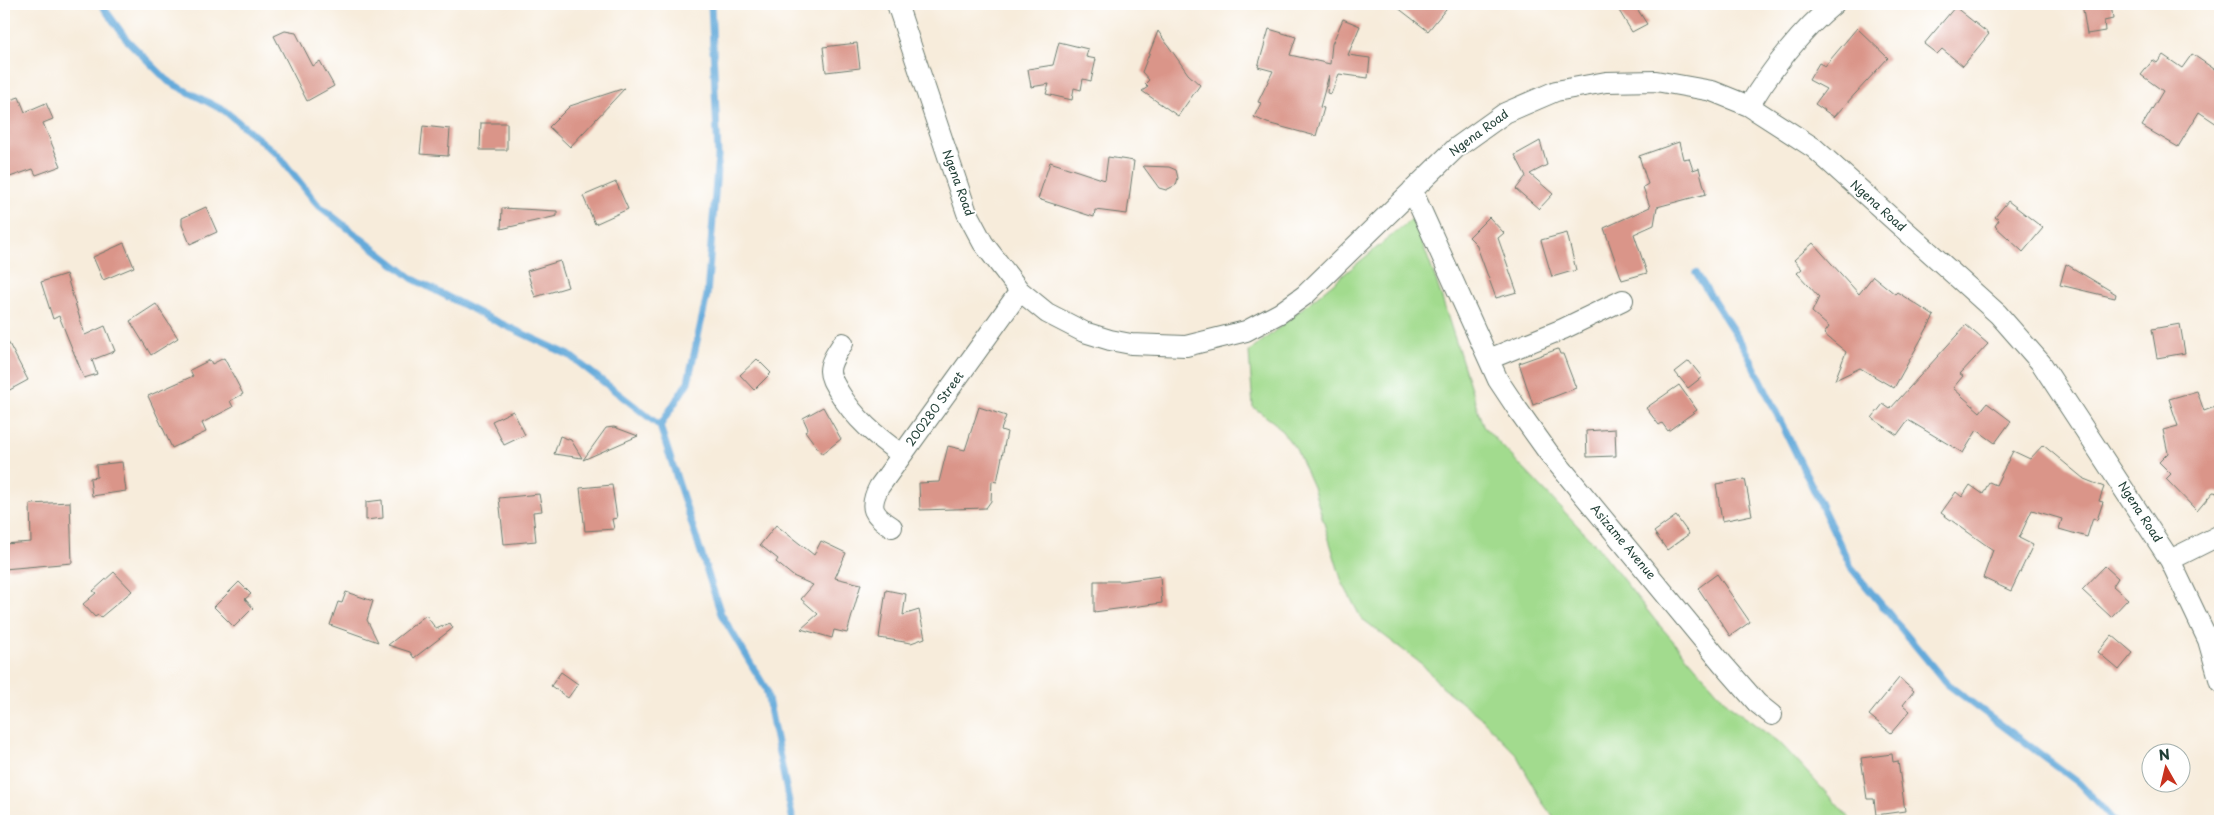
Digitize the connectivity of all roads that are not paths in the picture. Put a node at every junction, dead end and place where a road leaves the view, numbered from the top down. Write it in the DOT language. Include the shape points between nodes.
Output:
graph roads {
  1 [pos="897,4"];
  2 [pos="1834,4"];
  3 [pos="1749,106"];
  4 [pos="1412,190"];
  5 [pos="1020,292"];
  6 [pos="1623,300"];
  7 [pos="843,343"];
  8 [pos="1489,359"];
  9 [pos="902,455"];
  10 [pos="892,527"];
  11 [pos="2220,535"];
  12 [pos="2170,560"];
  13 [pos="2220,682"];
  14 [pos="1772,715"];
  1 -- 5 [label="street, Ngena Road" via="967,213 983,243"];
  2 -- 3 [label="street" via="1816,18"];
  3 -- 4 [label="street, Ngena Road" via="1712,91 1656,81 1606,82 1556,91 1505,113 1456,148"];
  3 -- 12 [label="street, Ngena Road" via="1814,148 1998,314 2041,363"];
  4 -- 5 [label="street, Ngena Road" via="1305,294 1280,313 1246,331 1186,346 1131,344 1084,332 1047,313"];
  4 -- 8 [label="street, Asizame Avenue"];
  5 -- 9 [label="street, 200280 Street"];
  6 -- 8 [label="street"];
  7 -- 9 [label="street" via="830,366 832,381 864,426"];
  8 -- 14 [label="street, Asizame Avenue" via="1498,380 1548,452 1722,662 1757,703"];
  9 -- 10 [label="street, 200280 Street" via="873,499 875,512"];
  11 -- 12 [label="street"];
  12 -- 13 [label="street, Ngena Road" via="2201,625"];
}
